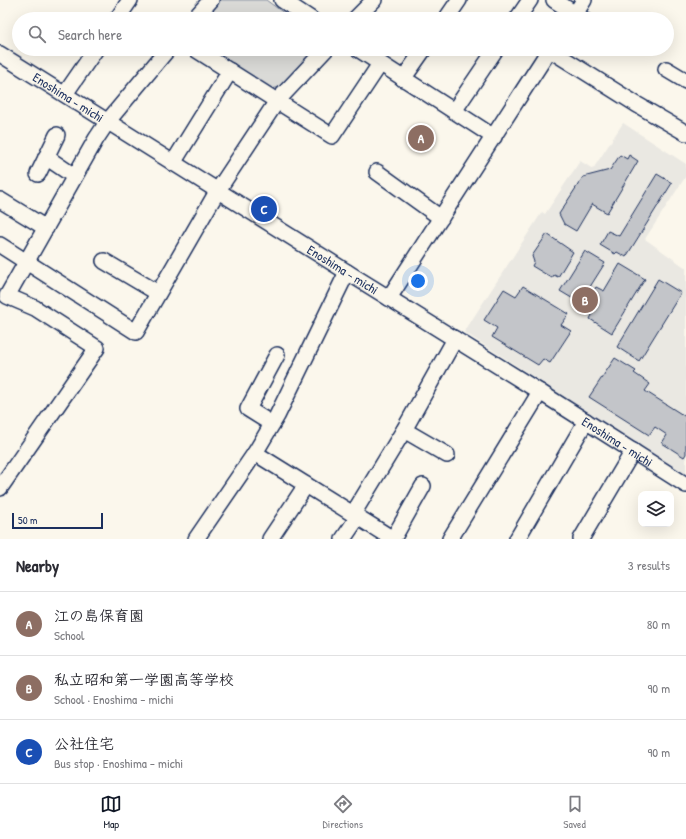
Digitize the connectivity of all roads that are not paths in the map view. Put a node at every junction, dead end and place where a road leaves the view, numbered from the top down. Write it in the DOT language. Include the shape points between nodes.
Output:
graph roads {
  1 [pos="130,0"];
  2 [pos="211,0"];
  3 [pos="282,0"];
  4 [pos="374,0"];
  5 [pos="459,0"];
  6 [pos="530,0"];
  7 [pos="554,0"];
  8 [pos="584,0"];
  9 [pos="122,12"];
  10 [pos="200,12"];
  11 [pos="300,12"];
  12 [pos="362,12"];
  13 [pos="451,12"];
  14 [pos="522,12"];
  15 [pos="570,12"];
  16 [pos="579,12"];
  17 [pos="0,54"];
  18 [pos="91,56"];
  19 [pos="162,56"];
  20 [pos="206,56"];
  21 [pos="319,56"];
  22 [pos="368,56"];
  23 [pos="419,56"];
  24 [pos="491,56"];
  25 [pos="546,56"];
  26 [pos="561,56"];
  27 [pos="380,64"];
  28 [pos="666,69"];
  29 [pos="230,71"];
  30 [pos="403,79"];
  31 [pos="686,81"];
  32 [pos="65,94"];
  33 [pos="277,101"];
  34 [pos="454,111"];
  35 [pos="108,121"];
  36 [pos="686,133"];
  37 [pos="57,135"];
  38 [pos="494,137"];
  39 [pos="46,157"];
  40 [pos="173,163"];
  41 [pos="377,172"];
  42 [pos="38,174"];
  43 [pos="74,176"];
  44 [pos="218,190"];
  45 [pos="0,200"];
  46 [pos="441,218"];
  47 [pos="46,228"];
  48 [pos="0,245"];
  49 [pos="104,261"];
  50 [pos="26,262"];
  51 [pos="347,272"];
  52 [pos="158,293"];
  53 [pos="389,298"];
  54 [pos="455,339"];
  55 [pos="277,355"];
  56 [pos="540,392"];
  57 [pos="586,421"];
  58 [pos="272,424"];
  59 [pos="404,430"];
  60 [pos="633,451"];
  61 [pos="255,453"];
  62 [pos="447,455"];
  63 [pos="306,485"];
  64 [pos="686,485"];
  65 [pos="423,486"];
  66 [pos="0,488"];
  67 [pos="356,516"];
  68 [pos="196,539"];
  69 [pos="270,539"];
  70 [pos="343,539"];
  71 [pos="393,539"];
  72 [pos="450,539"];
  73 [pos="517,539"];
  74 [pos="581,539"];
  1 -- 9 [label="street"];
  2 -- 10 [label="street"];
  3 -- 11 [label="street"];
  4 -- 12 [label="street"];
  5 -- 13 [label="street"];
  6 -- 14 [label="street"];
  7 -- 15 [label="street"];
  8 -- 16 [label="street"];
  17 -- 32 [label="street, Enoshima - michi"];
  18 -- 32 [label="street"];
  19 -- 35 [label="street"];
  20 -- 29 [label="street"];
  21 -- 33 [label="street"];
  22 -- 27 [label="street"];
  23 -- 30 [label="street"];
  24 -- 34 [label="street"];
  25 -- 38 [label="street"];
  26 -- 36 [label="street"];
  27 -- 30 [label="street"];
  27 -- 33 [label="street" via="332,136"];
  28 -- 31 [label="street"];
  29 -- 33 [label="street"];
  29 -- 40 [label="street"];
  30 -- 34 [label="street"];
  32 -- 35 [label="street, Enoshima - michi"];
  33 -- 44 [label="street"];
  34 -- 38 [label="street"];
  35 -- 40 [label="street, Enoshima - michi"];
  35 -- 43 [label="street"];
  37 -- 39 [label="street"];
  38 -- 46 [label="street"];
  39 -- 42 [label="street"];
  39 -- 43 [label="street"];
  40 -- 44 [label="street, Enoshima - michi"];
  41 -- 46 [label="street"];
  43 -- 47 [label="street"];
  44 -- 51 [label="street, Enoshima - michi"];
  44 -- 52 [label="street"];
  45 -- 47 [label="street"];
  46 -- 53 [label="street"];
  47 -- 50 [label="street"];
  48 -- 50 [label="street"];
  49 -- 52 [label="street"];
  50 -- 52 [label="street" via="136,332"];
  50 -- 66 [label="street" via="7,296 35,308 97,348"];
  51 -- 53 [label="street, Enoshima - michi"];
  51 -- 58 [label="street"];
  53 -- 54 [label="street, Enoshima - michi"];
  54 -- 56 [label="street, Enoshima - michi"];
  54 -- 59 [label="street"];
  55 -- 58 [label="street" via="258,376 248,409"];
  56 -- 57 [label="street, Enoshima - michi"];
  56 -- 72 [label="street"];
  57 -- 60 [label="street, Enoshima - michi"];
  57 -- 73 [label="street"];
  58 -- 61 [label="street"];
  59 -- 62 [label="street"];
  59 -- 67 [label="street"];
  60 -- 64 [label="street, Enoshima - michi"];
  60 -- 74 [label="street"];
  61 -- 63 [label="street"];
  61 -- 68 [label="street"];
  63 -- 67 [label="street"];
  63 -- 69 [label="street"];
  65 -- 71 [label="street"];
  67 -- 70 [label="street"];
  67 -- 71 [label="street"];
}
